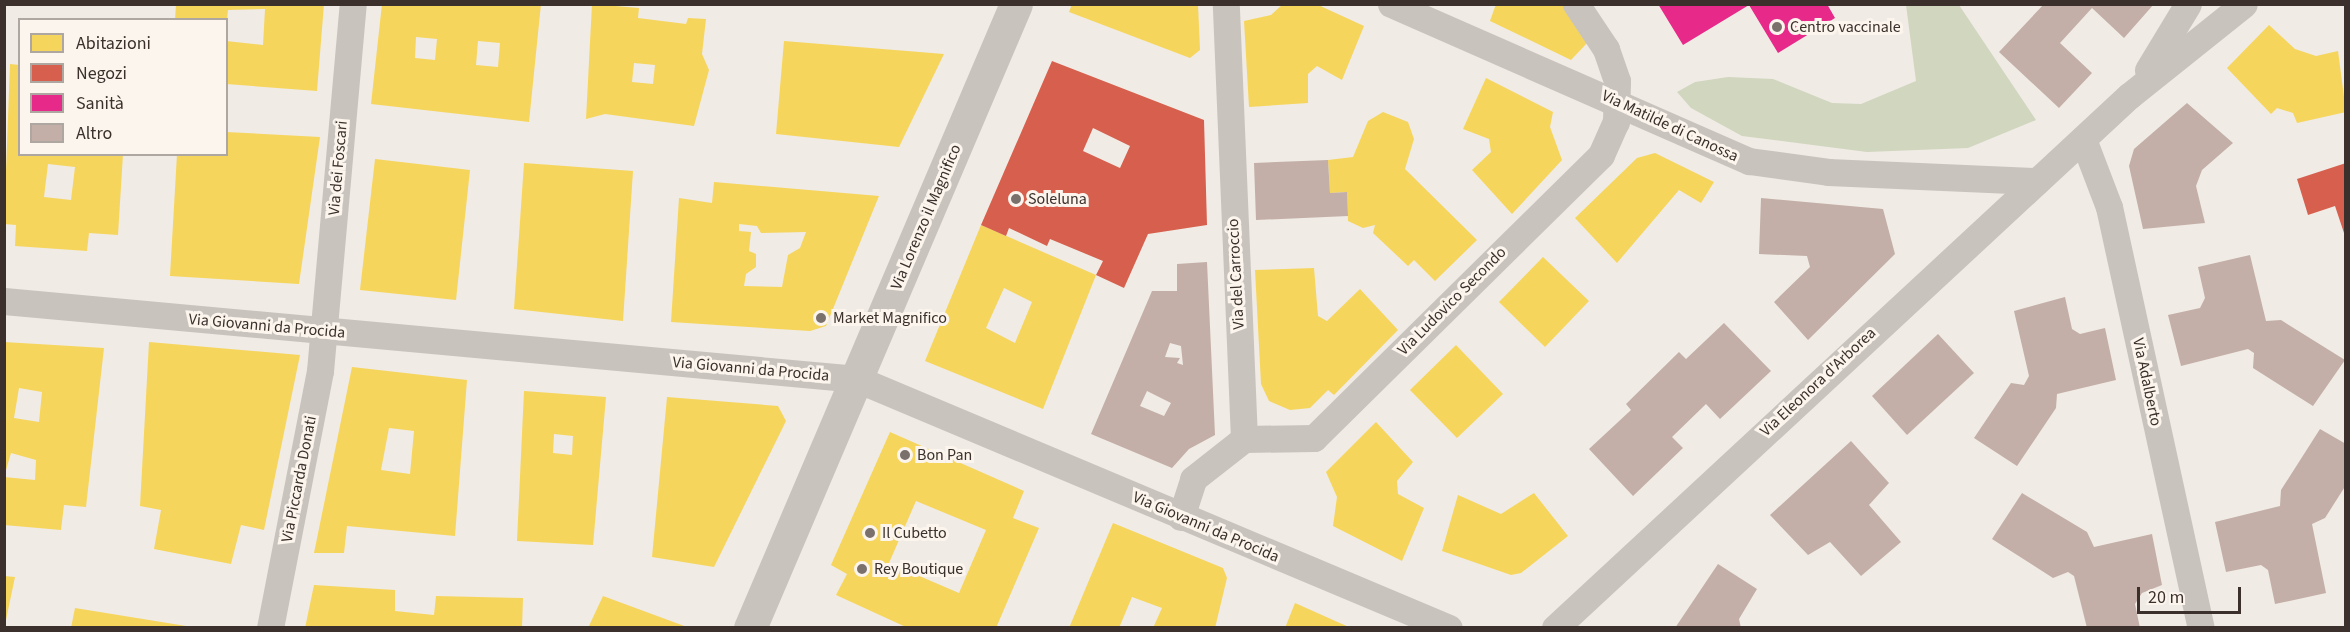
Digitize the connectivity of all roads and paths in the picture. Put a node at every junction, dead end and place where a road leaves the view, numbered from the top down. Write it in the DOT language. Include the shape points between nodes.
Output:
graph roads {
  1 [pos="353,4"];
  2 [pos="1016,4"];
  3 [pos="1226,4"];
  4 [pos="1391,4"];
  5 [pos="1576,4"];
  6 [pos="2188,4"];
  7 [pos="2244,4"];
  8 [pos="2128,96"];
  9 [pos="1620,102"];
  10 [pos="2083,140"];
  11 [pos="2037,181"];
  12 [pos="4,301"];
  13 [pos="323,331"];
  14 [pos="857,379"];
  15 [pos="1244,439"];
  16 [pos="1181,517"];
  17 [pos="270,627"];
  18 [pos="750,627"];
  19 [pos="1449,627"];
  20 [pos="1555,627"];
  21 [pos="2201,627"];
  1 -- 13 [label="street, Via dei Foscari"];
  2 -- 14 [label="street, Via Lorenzo il Magnifico"];
  3 -- 15 [label="street, Via del Carroccio"];
  4 -- 9 [label="street, Via Matilde di Canossa"];
  5 -- 9 [label="street" via="1606,49"];
  6 -- 8 [label="street"];
  7 -- 8 [label="street"];
  8 -- 10 [label="street"];
  9 -- 11 [label="street, Via Matilde di Canossa" via="1705,145 1762,164"];
  9 -- 15 [label="street, Via Ludovico Secondo" via="1601,155 1314,438"];
  10 -- 11 [label="street, Via Eleonora d'Arborea"];
  10 -- 21 [label="street, Via Adalberto" via="2109,207"];
  11 -- 20 [label="street, Via Eleonora d'Arborea"];
  12 -- 13 [label="street, Via Giovanni da Procida"];
  13 -- 14 [label="street, Via Giovanni da Procida"];
  13 -- 17 [label="street, Via Piccarda Donati" via="320,371"];
  14 -- 16 [label="street, Via Giovanni da Procida"];
  14 -- 18 [label="street, Via Lorenzo il Magnifico"];
  15 -- 16 [label="street" via="1193,479"];
  16 -- 19 [label="street, Via Giovanni da Procida"];
}
